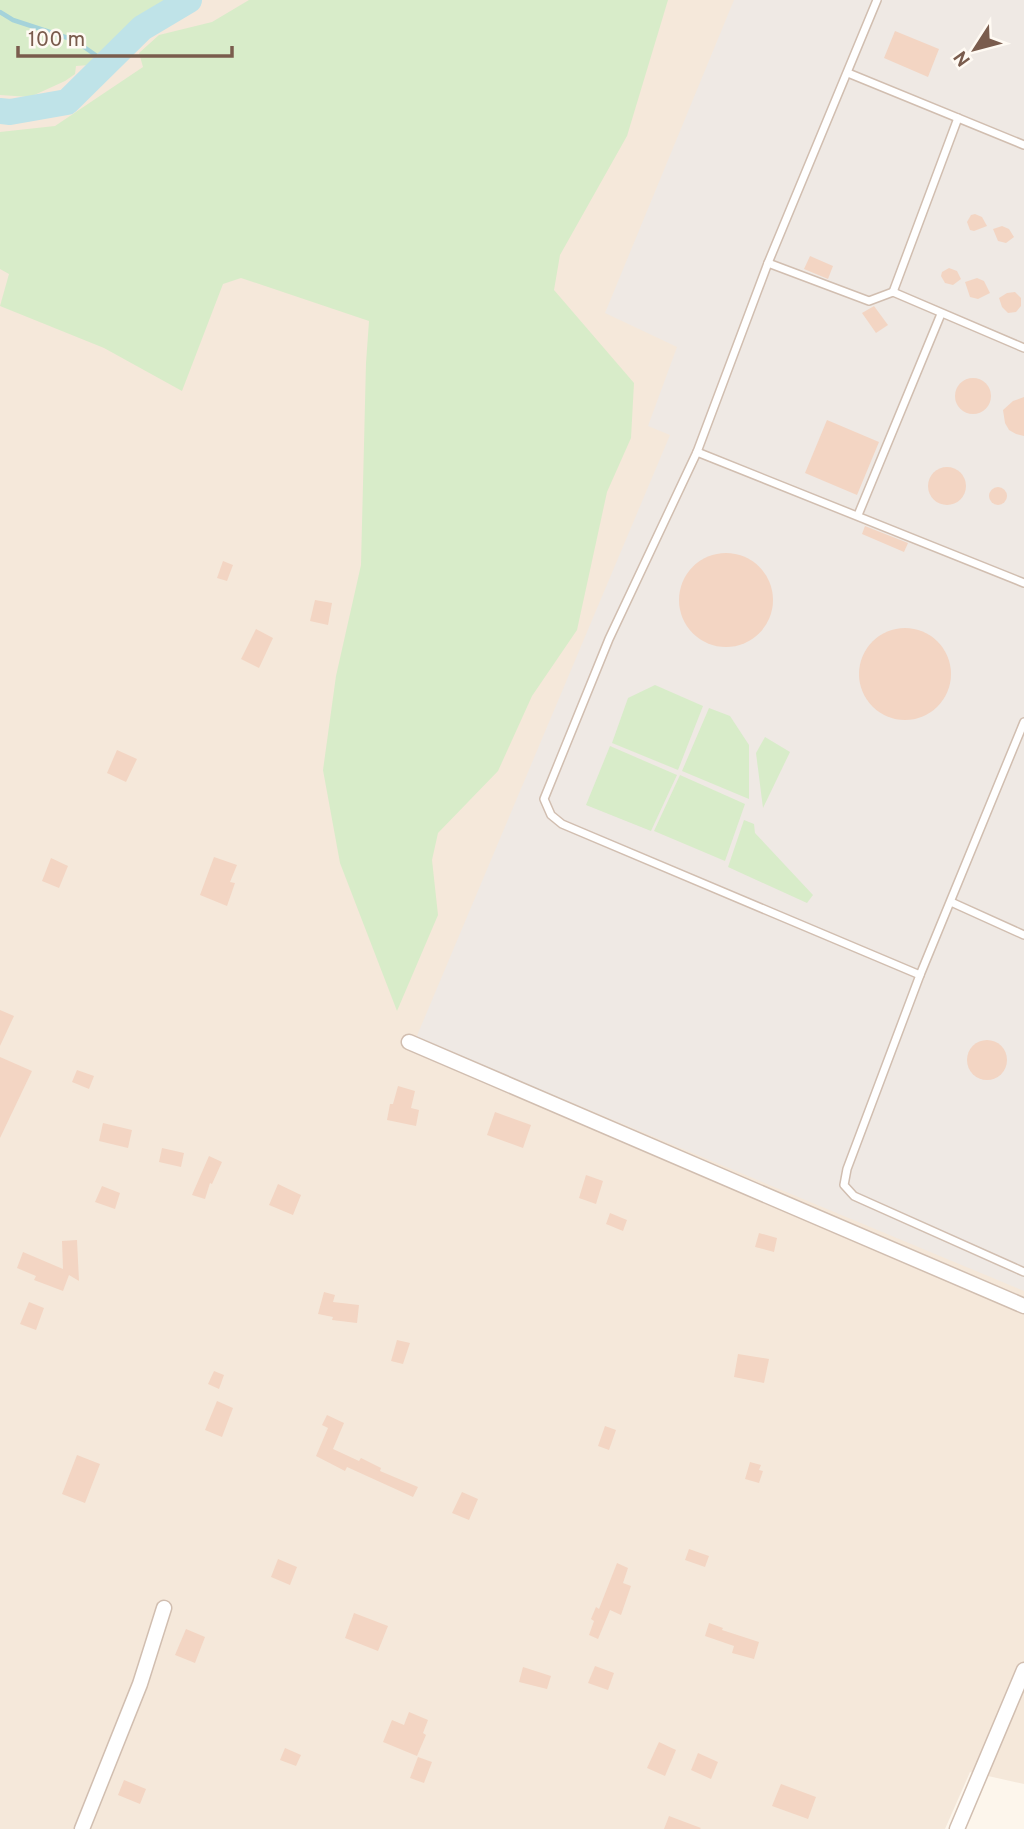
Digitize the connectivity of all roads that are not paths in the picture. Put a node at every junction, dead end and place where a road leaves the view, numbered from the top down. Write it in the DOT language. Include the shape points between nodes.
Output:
graph roads {
  1 [pos="877,0"];
  2 [pos="848,73"];
  3 [pos="958,118"];
  4 [pos="1024,145"];
  5 [pos="768,263"];
  6 [pos="893,292"];
  7 [pos="941,314"];
  8 [pos="1024,348"];
  9 [pos="697,452"];
  10 [pos="858,515"];
  11 [pos="1024,583"];
  12 [pos="1024,722"];
  13 [pos="951,902"];
  14 [pos="1024,935"];
  15 [pos="919,975"];
  16 [pos="409,1042"];
  17 [pos="1024,1272"];
  18 [pos="1024,1306"];
  19 [pos="164,1608"];
  20 [pos="1024,1670"];
  21 [pos="82,1829"];
  22 [pos="957,1829"];
  1 -- 2 [label="lane"];
  2 -- 3 [label="lane"];
  2 -- 5 [label="lane"];
  3 -- 4 [label="lane"];
  3 -- 6 [label="lane"];
  5 -- 6 [label="lane" via="869,301"];
  5 -- 9 [label="lane"];
  6 -- 7 [label="lane"];
  7 -- 8 [label="lane"];
  7 -- 10 [label="lane"];
  9 -- 10 [label="lane"];
  9 -- 15 [label="lane" via="609,639 544,799 551,815 562,824"];
  10 -- 11 [label="lane"];
  12 -- 13 [label="lane"];
  13 -- 14 [label="lane"];
  13 -- 15 [label="lane"];
  15 -- 17 [label="lane" via="845,1185 854,1196"];
  16 -- 18 [label="street"];
  19 -- 21 [label="street" via="140,1684"];
  20 -- 22 [label="street"];
}
